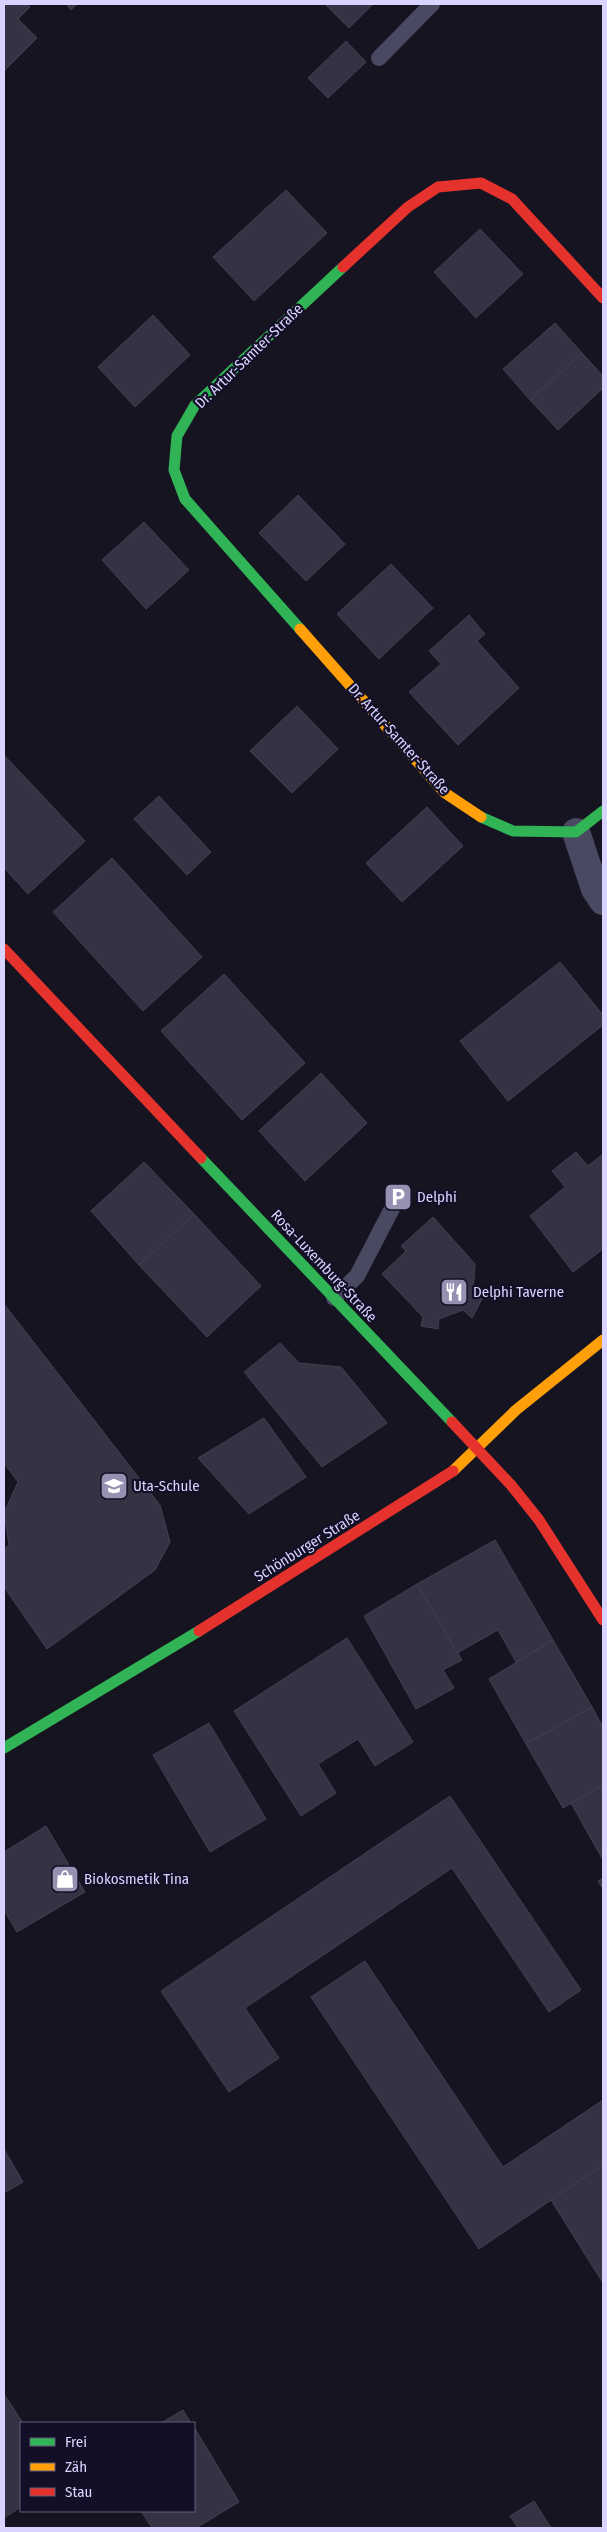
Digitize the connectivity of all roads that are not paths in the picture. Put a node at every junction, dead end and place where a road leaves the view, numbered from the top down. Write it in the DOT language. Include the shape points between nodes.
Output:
graph roads {
  1 [pos="432,4"];
  2 [pos="379,58"];
  3 [pos="603,298"];
  4 [pos="603,811"];
  5 [pos="576,832"];
  6 [pos="603,901"];
  7 [pos="4,949"];
  8 [pos="398,1197"];
  9 [pos="334,1298"];
  10 [pos="603,1340"];
  11 [pos="477,1450"];
  12 [pos="601,1612"];
  13 [pos="4,1748"];
  1 -- 2 [label="lane"];
  3 -- 5 [label="street, Dr. Artur-Samter-Straße" via="512,199 481,183 438,187 408,206 195,405 177,436 174,470 185,499 445,792 471,812 513,831"];
  4 -- 5 [label="street"];
  5 -- 6 [label="street" via="595,889"];
  7 -- 9 [label="street, Rosa-Luxemburg-Straße"];
  8 -- 9 [label="lane" via="357,1276"];
  9 -- 11 [label="street, Rosa-Luxemburg-Straße"];
  10 -- 11 [label="street, Schönburger Straße" via="516,1410"];
  11 -- 12 [label="street, Rosa-Luxemburg-Straße" via="539,1520"];
  11 -- 13 [label="street, Schönburger Straße" via="452,1472 247,1602"];
}
